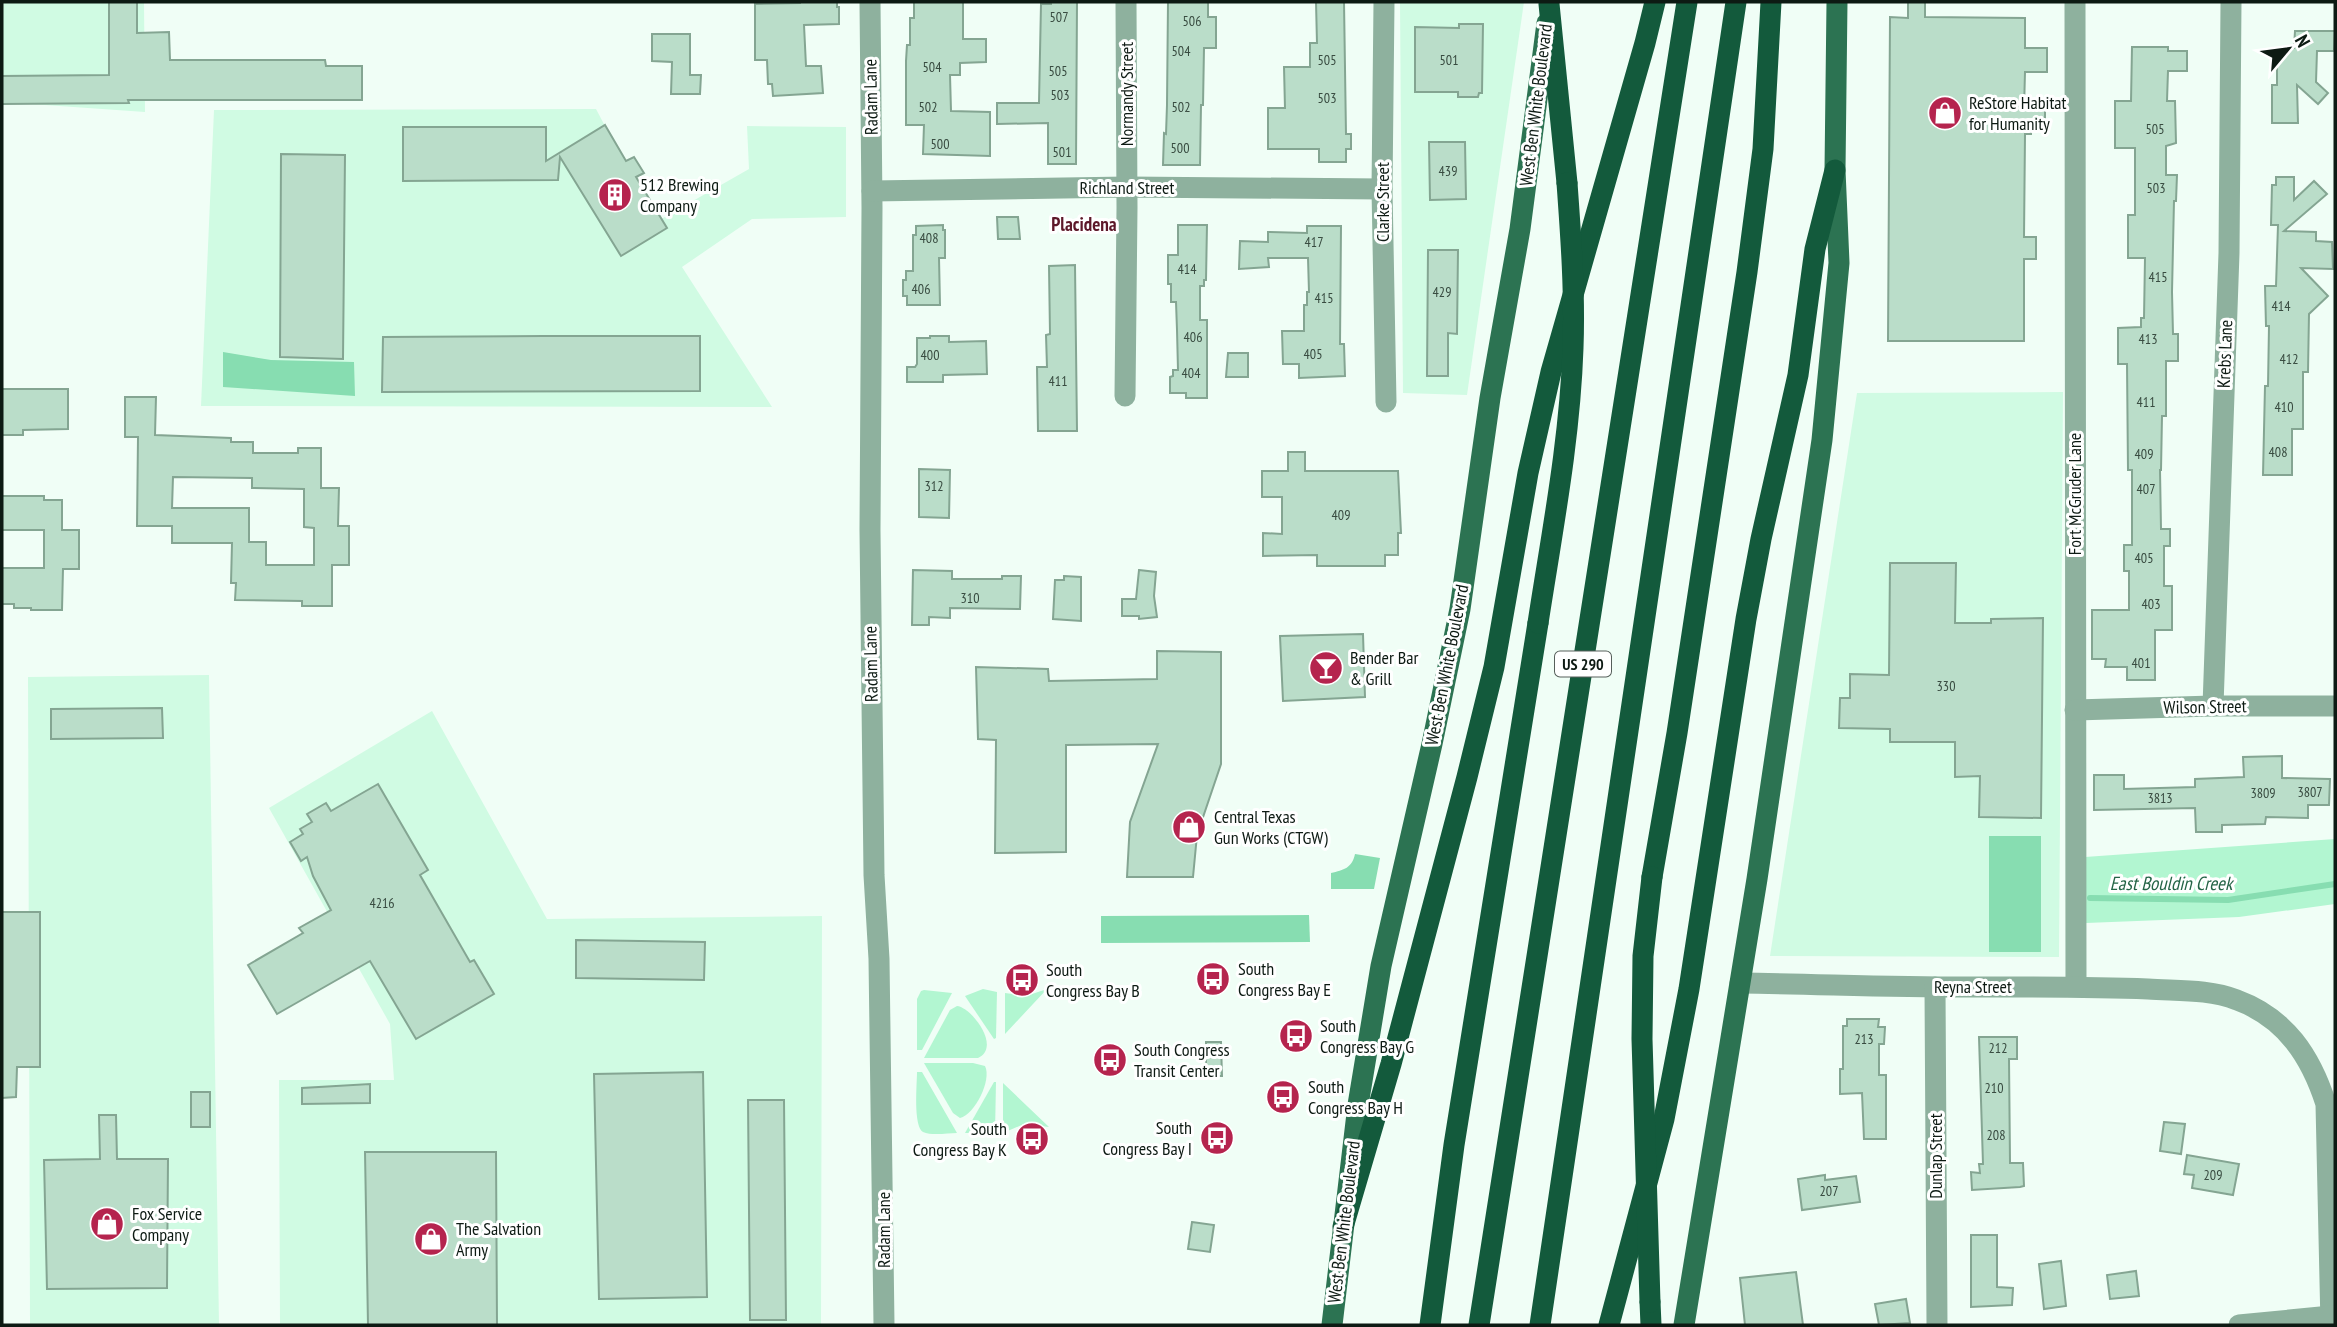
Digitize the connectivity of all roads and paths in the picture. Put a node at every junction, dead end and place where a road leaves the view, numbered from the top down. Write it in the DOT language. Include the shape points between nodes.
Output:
graph roads {
  1 [pos="870,2"];
  2 [pos="1126,2"];
  3 [pos="1384,2"];
  4 [pos="1655,2"];
  5 [pos="1687,2"];
  6 [pos="1736,2"];
  7 [pos="1771,2"];
  8 [pos="1837,2"];
  9 [pos="2075,2"];
  10 [pos="2231,2"];
  11 [pos="1549,3"];
  12 [pos="1835,170"];
  13 [pos="1127,187"];
  14 [pos="1382,189"];
  15 [pos="872,191"];
  16 [pos="1125,396"];
  17 [pos="1386,402"];
  18 [pos="2213,706"];
  19 [pos="2335,706"];
  20 [pos="2075,710"];
  21 [pos="1740,983"];
  22 [pos="2076,986"];
  23 [pos="1935,988"];
  24 [pos="1343,1227"];
  25 [pos="2331,1321"];
  26 [pos="884,1325"];
  27 [pos="1332,1325"];
  28 [pos="1430,1325"];
  29 [pos="1479,1325"];
  30 [pos="1540,1325"];
  31 [pos="1609,1325"];
  32 [pos="1650,1325"];
  33 [pos="1685,1325"];
  34 [pos="1937,1325"];
  35 [pos="2239,1325"];
  1 -- 15 [label="street, Radam Lane"];
  2 -- 13 [label="street, Normandy Street"];
  3 -- 14 [label="street, Clarke Street"];
  4 -- 24 [label="highway" via="1551,372 1494,667 1391,1064"];
  5 -- 29 [label="highway, US 290"];
  6 -- 30 [label="highway, US 290"];
  7 -- 32 [label="highway, bridge" via="1763,149 1749,258 1643,956"];
  8 -- 12 [label="main road"];
  9 -- 20 [label="street, Fort McGruder Lane"];
  10 -- 18 [label="street, Krebs Lane" via="2229,253"];
  11 -- 24 [label="main road, West Ben White Boulevard" via="1520,229 1460,609 1381,966"];
  11 -- 28 [label="highway, bridge" via="1572,264 1573,349 1564,452"];
  12 -- 21 [label="main road" via="1839,263 1822,440"];
  12 -- 31 [label="highway" via="1815,248 1798,375 1746,619 1689,989 1664,1119"];
  13 -- 14 [label="street, Richland Street"];
  13 -- 15 [label="street, Richland Street"];
  13 -- 16 [label="street, Normandy Street"];
  14 -- 17 [label="street, Clarke Street"];
  15 -- 26 [label="street, Radam Lane" via="870,585"];
  18 -- 19 [label="street, Wilson Street"];
  18 -- 20 [label="street, Wilson Street"];
  20 -- 22 [label="street, Fort McGruder Lane"];
  21 -- 23 [label="street, Reyna Street"];
  21 -- 33 [label="main road"];
  22 -- 23 [label="street, Reyna Street"];
  22 -- 25 [label="street, Reyna Street" via="2205,992 2237,1000 2283,1028 2303,1052 2326,1104"];
  23 -- 34 [label="street, Dunlap Street"];
  24 -- 27 [label="main road, West Ben White Boulevard"];
  25 -- 35 [label="street"];
}
